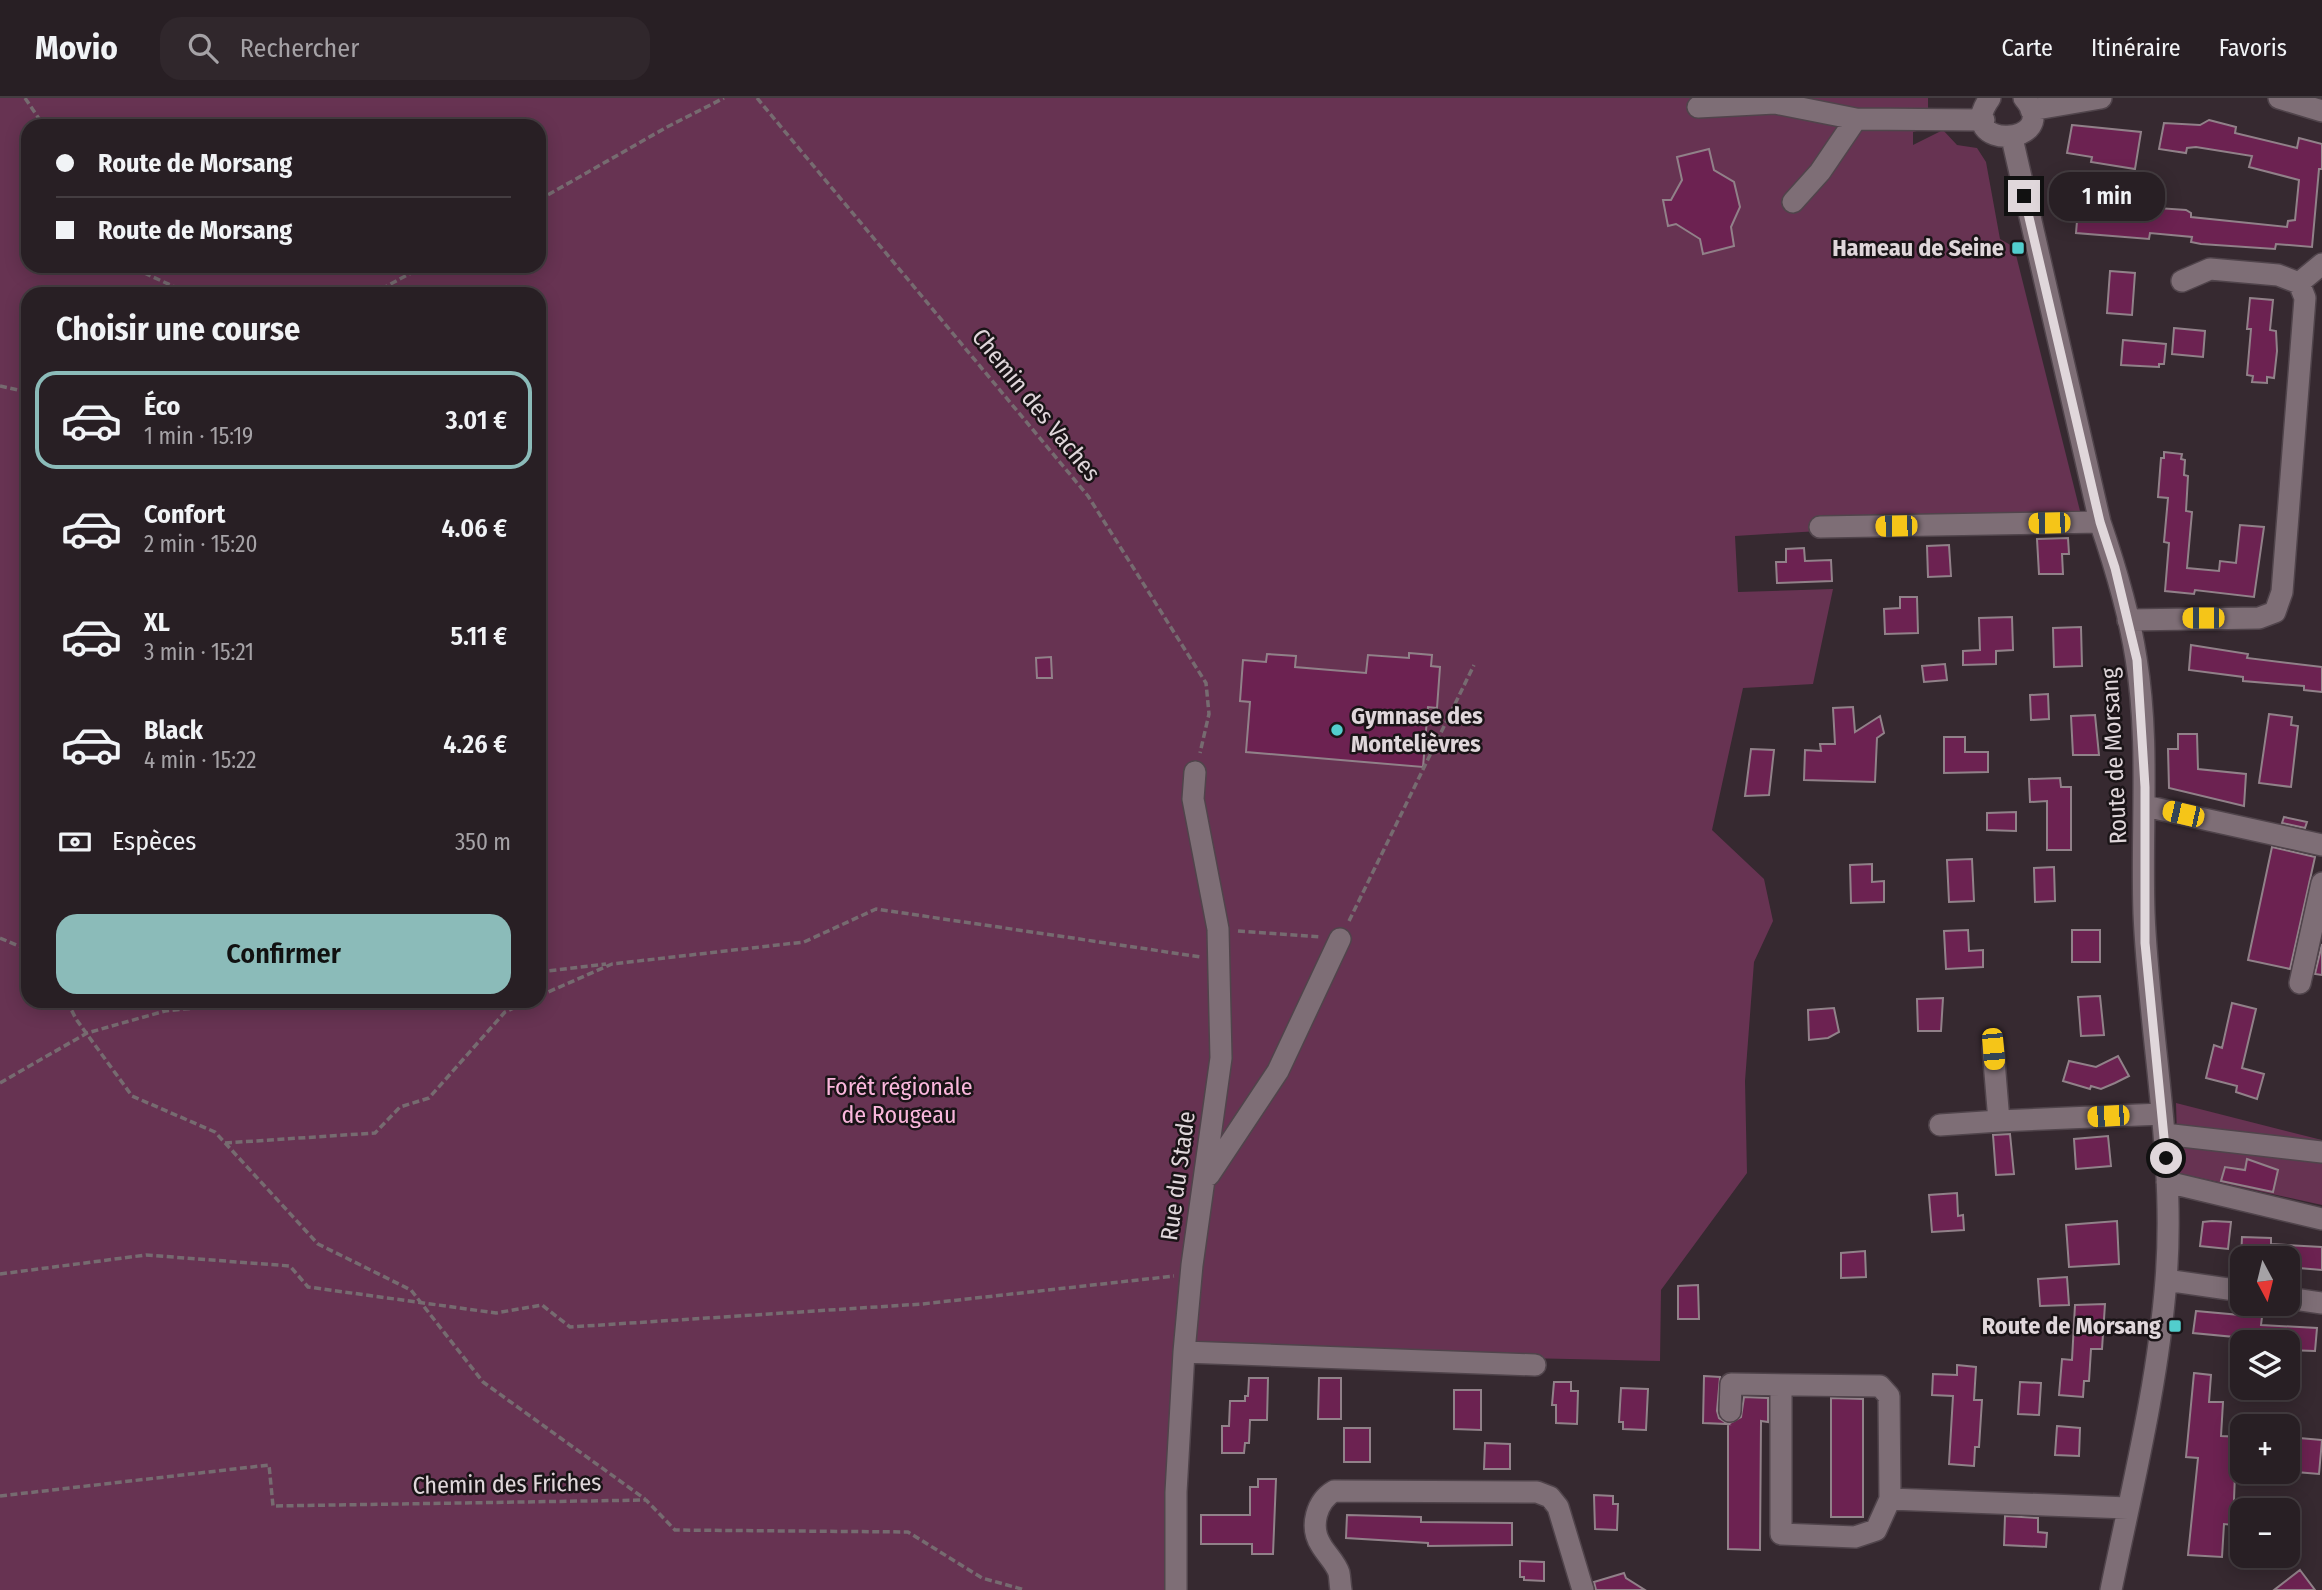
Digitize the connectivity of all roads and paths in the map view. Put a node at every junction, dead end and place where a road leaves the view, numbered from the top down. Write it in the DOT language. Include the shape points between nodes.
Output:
graph roads {
  1 [pos="25,98"];
  2 [pos="724,98"];
  3 [pos="757,98"];
  4 [pos="1990,98"];
  5 [pos="2101,98"];
  6 [pos="2280,98"];
  7 [pos="2027,104"];
  8 [pos="1698,107"];
  9 [pos="2322,111"];
  10 [pos="39,119"];
  11 [pos="1856,119"];
  12 [pos="1984,120"];
  13 [pos="2012,138"];
  14 [pos="546,196"];
  15 [pos="1793,202"];
  16 [pos="2322,264"];
  17 [pos="144,273"];
  18 [pos="411,273"];
  19 [pos="2182,281"];
  20 [pos="2299,283"];
  21 [pos="175,287"];
  22 [pos="385,287"];
  23 [pos="0,386"];
  24 [pos="21,390"];
  25 [pos="2100,522"];
  26 [pos="1820,527"];
  27 [pos="2127,620"];
  28 [pos="1474,665"];
  29 [pos="1195,772"];
  30 [pos="2146,806"];
  31 [pos="2322,845"];
  32 [pos="2322,883"];
  33 [pos="1218,929"];
  34 [pos="0,938"];
  35 [pos="1340,939"];
  36 [pos="21,947"];
  37 [pos="1219,960"];
  38 [pos="612,964"];
  39 [pos="546,971"];
  40 [pos="2300,983"];
  41 [pos="546,993"];
  42 [pos="71,1008"];
  43 [pos="194,1008"];
  44 [pos="514,1008"];
  45 [pos="87,1033"];
  46 [pos="1993,1049"];
  47 [pos="0,1083"];
  48 [pos="1999,1121"];
  49 [pos="2163,1124"];
  50 [pos="1940,1125"];
  51 [pos="225,1143"];
  52 [pos="2322,1152"];
  53 [pos="1206,1179"];
  54 [pos="2167,1182"];
  55 [pos="2322,1219"];
  56 [pos="1191,1274"];
  57 [pos="0,1275"];
  58 [pos="2166,1280"];
  59 [pos="2230,1289"];
  60 [pos="419,1300"];
  61 [pos="2300,1300"];
  62 [pos="2322,1303"];
  63 [pos="1184,1352"];
  64 [pos="1535,1364"];
  65 [pos="1781,1385"];
  66 [pos="1730,1411"];
  67 [pos="0,1496"];
  68 [pos="1890,1499"];
  69 [pos="646,1500"];
  70 [pos="2128,1508"];
  71 [pos="1025,1590"];
  72 [pos="1176,1590"];
  73 [pos="1341,1590"];
  74 [pos="1583,1590"];
  75 [pos="2111,1590"];
  1 -- 10 [label="path"];
  2 -- 14 [label="path"];
  3 -- 29 [label="path, Chemin des Vaches" via="1088,496 1206,683 1209,714"];
  4 -- 12 [label="street"];
  5 -- 7 [label="street"];
  6 -- 9 [label="street"];
  7 -- 13 [label="street" via="2025,131"];
  8 -- 11 [label="street" via="1775,103"];
  11 -- 12 [label="street"];
  11 -- 15 [label="street"];
  12 -- 13 [label="street" via="1997,137"];
  13 -- 25 [label="street, Route de Morsang"];
  16 -- 20 [label="street"];
  17 -- 21 [label="path"];
  18 -- 22 [label="path"];
  19 -- 20 [label="street" via="2210,269 2278,275"];
  20 -- 27 [label="street" via="2305,298 2282,592 2274,612 2259,618"];
  23 -- 24 [label="path"];
  25 -- 26 [label="street"];
  25 -- 27 [label="street, Route de Morsang"];
  27 -- 30 [label="street, Route de Morsang" via="2137,660"];
  28 -- 35 [label="path"];
  29 -- 33 [label="street, Rue du Stade" via="1194,799"];
  30 -- 31 [label="street"];
  30 -- 49 [label="street, Route de Morsang" via="2145,943"];
  32 -- 40 [label="street"];
  33 -- 35 [label="path"];
  33 -- 37 [label="street, Rue du Stade"];
  34 -- 36 [label="path"];
  35 -- 53 [label="street" via="1278,1071"];
  37 -- 38 [label="path" via="876,909 804,942"];
  37 -- 53 [label="street, Rue du Stade" via="1222,1058"];
  38 -- 39 [label="path"];
  38 -- 41 [label="path"];
  42 -- 45 [label="path"];
  43 -- 45 [label="path" via="165,1011"];
  44 -- 51 [label="path" via="505,1012 429,1098 400,1107 375,1133"];
  45 -- 47 [label="path"];
  45 -- 51 [label="path" via="132,1096 215,1132"];
  46 -- 48 [label="street"];
  48 -- 49 [label="street"];
  48 -- 50 [label="street"];
  49 -- 52 [label="street"];
  49 -- 54 [label="street, Route de Morsang"];
  51 -- 60 [label="path" via="318,1244 411,1290"];
  53 -- 56 [label="street, Rue du Stade"];
  54 -- 55 [label="street"];
  54 -- 58 [label="street, Route de Morsang"];
  56 -- 60 [label="path" via="922,1304 570,1327 542,1305 496,1313"];
  56 -- 63 [label="street, Rue du Stade"];
  57 -- 60 [label="path" via="146,1255 290,1266 307,1287"];
  58 -- 59 [label="street"];
  58 -- 70 [label="street, Route de Morsang"];
  60 -- 69 [label="path" via="483,1382"];
  61 -- 62 [label="street"];
  63 -- 64 [label="street"];
  63 -- 72 [label="street, Rue du Stade"];
  65 -- 66 [label="street" via="1731,1384"];
  65 -- 68 [label="street" via="1880,1386 1889,1396"];
  65 -- 68 [label="street" via="1781,1534 1855,1537 1876,1530"];
  67 -- 69 [label="path, Chemin des Friches" via="269,1465 273,1506"];
  68 -- 70 [label="street"];
  69 -- 71 [label="path" via="675,1530 908,1532 982,1578"];
  70 -- 75 [label="street, Route de Morsang"];
  73 -- 74 [label="street" via="1339,1571 1318,1541 1316,1527 1322,1498 1334,1491 1537,1492 1558,1507"];
}
